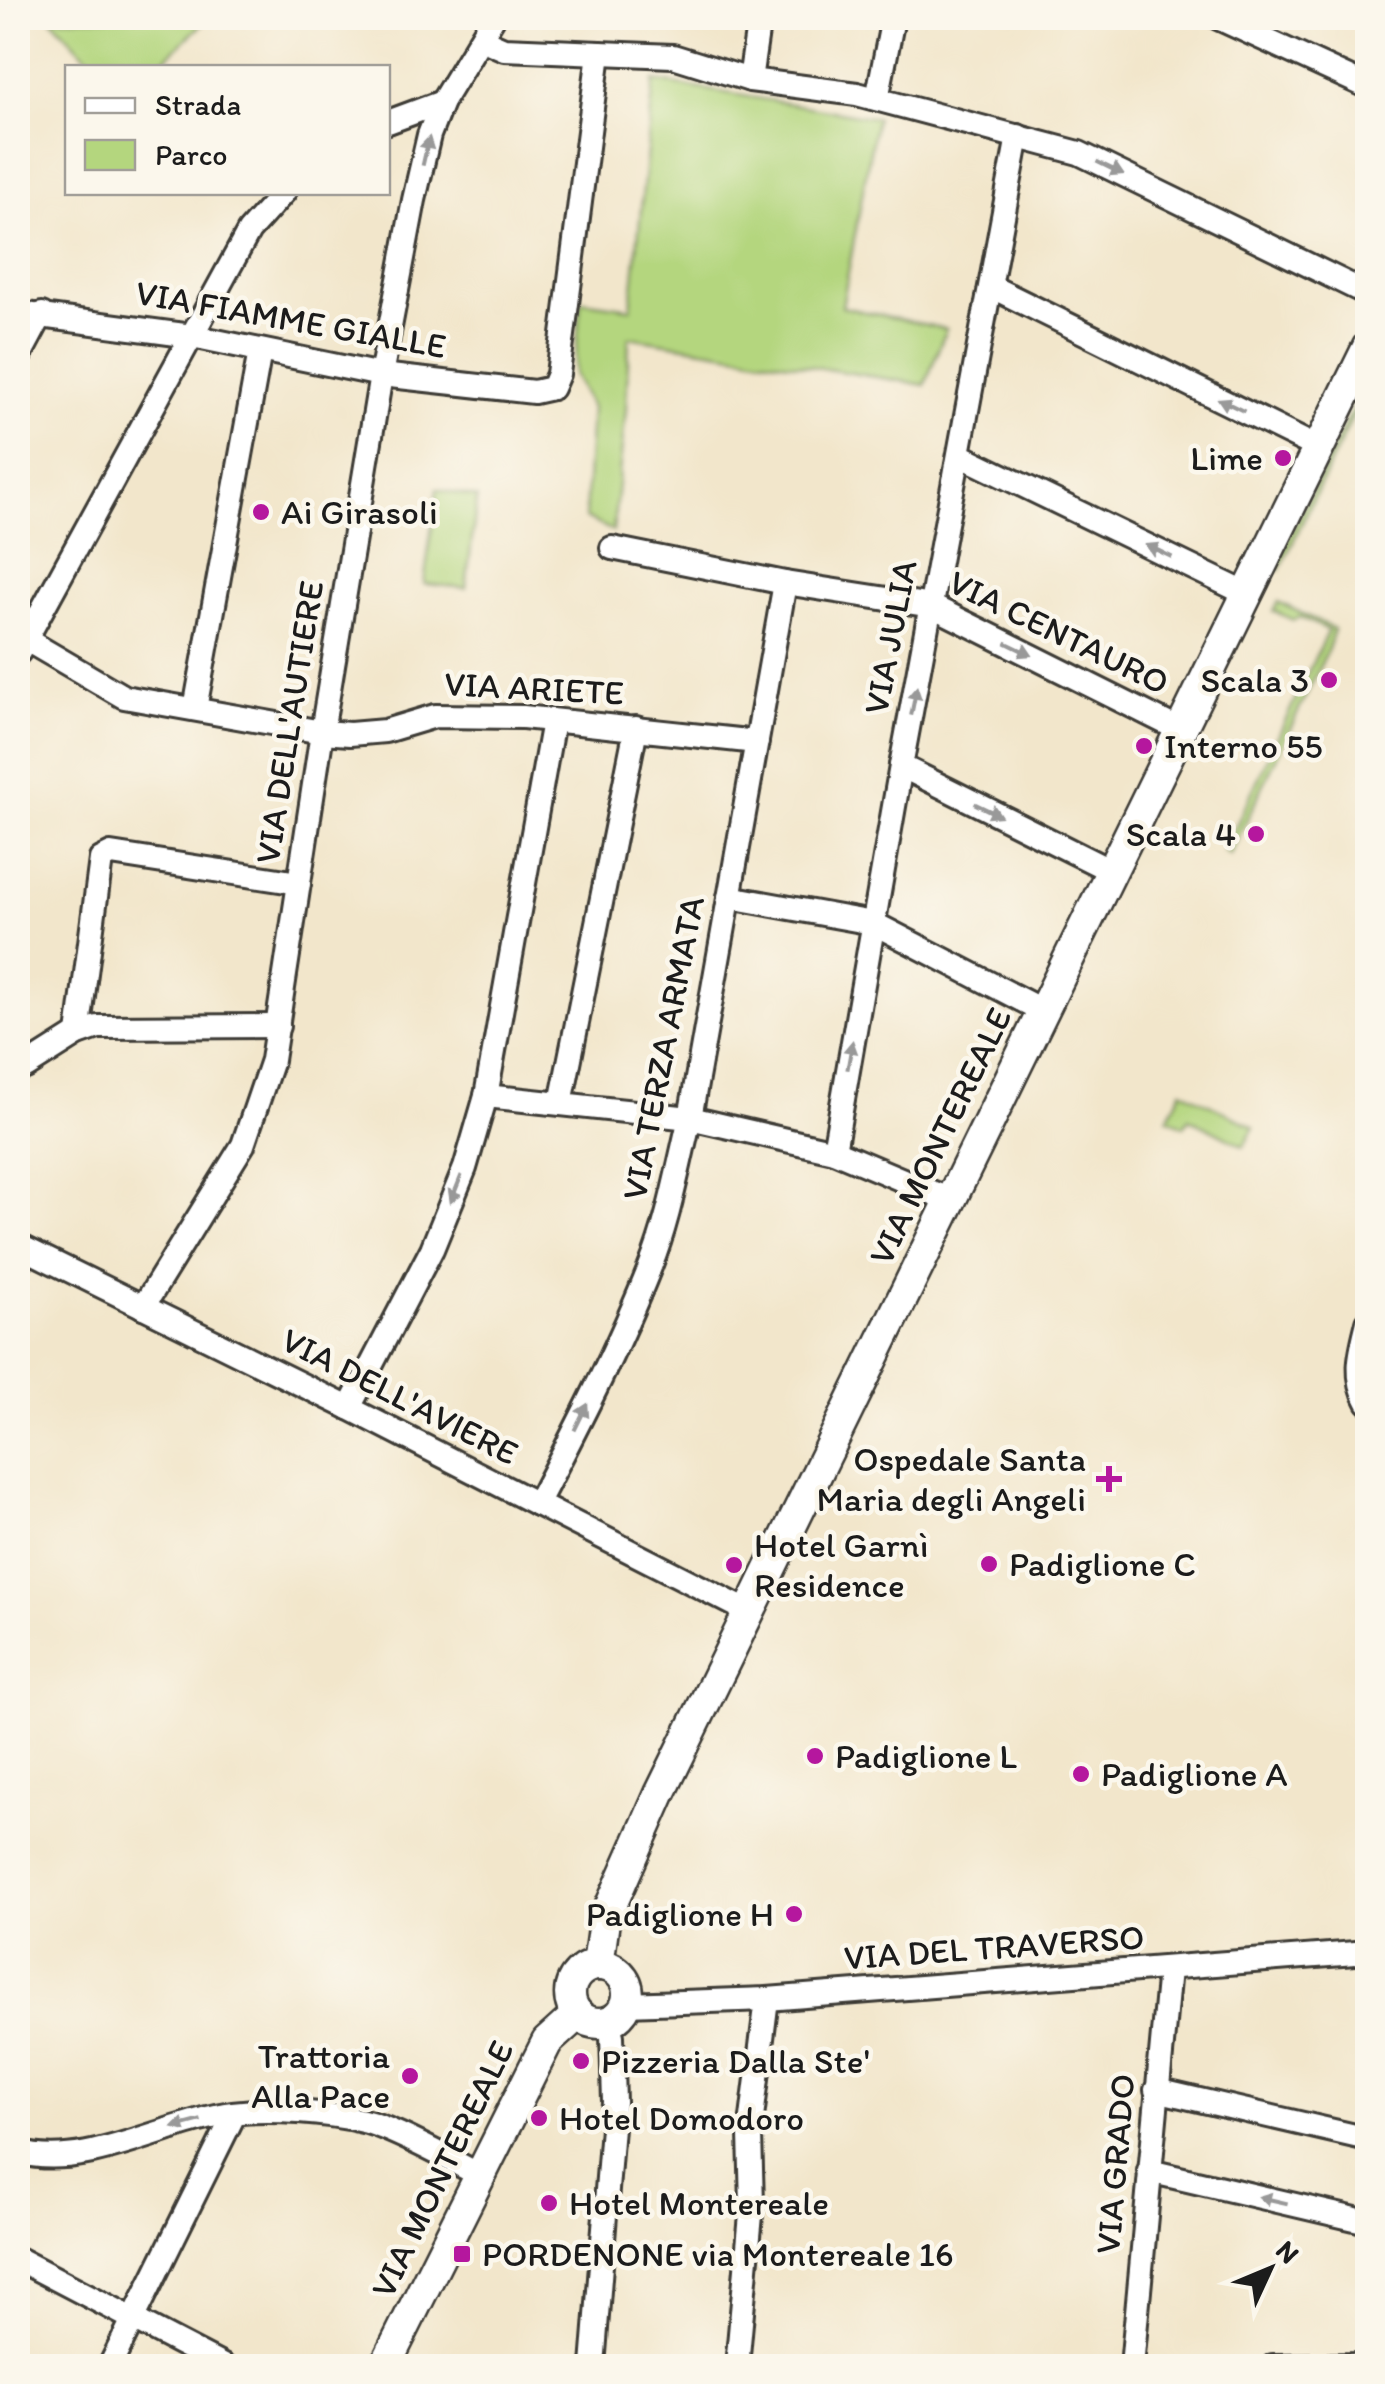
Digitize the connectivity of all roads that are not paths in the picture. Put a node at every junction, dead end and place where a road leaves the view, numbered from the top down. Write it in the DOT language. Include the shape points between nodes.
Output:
graph roads {
  1 [pos="494,18"];
  2 [pos="759,18"];
  3 [pos="893,18"];
  4 [pos="1218,18"];
  5 [pos="481,39"];
  6 [pos="600,53"];
  7 [pos="750,80"];
  8 [pos="1368,87"];
  9 [pos="878,100"];
  10 [pos="442,102"];
  11 [pos="390,121"];
  12 [pos="1018,136"];
  13 [pos="281,195"];
  14 [pos="992,287"];
  15 [pos="1368,294"];
  16 [pos="18,313"];
  17 [pos="42,314"];
  18 [pos="192,336"];
  19 [pos="1368,347"];
  20 [pos="260,351"];
  21 [pos="18,359"];
  22 [pos="381,375"];
  23 [pos="1318,448"];
  24 [pos="960,455"];
  25 [pos="612,548"];
  26 [pos="785,583"];
  27 [pos="1247,594"];
  28 [pos="932,606"];
  29 [pos="20,644"];
  30 [pos="194,709"];
  31 [pos="553,721"];
  32 [pos="636,728"];
  33 [pos="1180,730"];
  34 [pos="322,732"];
  35 [pos="757,742"];
  36 [pos="901,766"];
  37 [pos="1111,871"];
  38 [pos="299,883"];
  39 [pos="729,897"];
  40 [pos="874,923"];
  41 [pos="1043,1011"];
  42 [pos="278,1026"];
  43 [pos="78,1034"];
  44 [pos="18,1067"];
  45 [pos="486,1096"];
  46 [pos="561,1102"];
  47 [pos="690,1118"];
  48 [pos="834,1151"];
  49 [pos="950,1200"];
  50 [pos="18,1246"];
  51 [pos="144,1307"];
  52 [pos="1368,1322"];
  53 [pos="1368,1402"];
  54 [pos="349,1408"];
  55 [pos="536,1504"];
  56 [pos="748,1612"];
  57 [pos="1368,1952"];
  58 [pos="598,1964"];
  59 [pos="1169,1969"];
  60 [pos="766,1999"];
  61 [pos="603,2013"];
  62 [pos="1156,2090"];
  63 [pos="235,2112"];
  64 [pos="1368,2139"];
  65 [pos="18,2152"];
  66 [pos="1149,2171"];
  67 [pos="480,2176"];
  68 [pos="1368,2222"];
  69 [pos="18,2259"];
  70 [pos="133,2318"];
  71 [pos="1368,2365"];
  72 [pos="110,2366"];
  73 [pos="224,2366"];
  74 [pos="386,2366"];
  75 [pos="593,2366"];
  76 [pos="736,2366"];
  77 [pos="1132,2366"];
  78 [pos="1273,2366"];
  1 -- 5 [label="street, VIA DELL'AUTIERE"];
  2 -- 7 [label="street"];
  3 -- 9 [label="street"];
  4 -- 8 [label="street"];
  5 -- 6 [label="street" via="504,49"];
  5 -- 10 [label="street, VIA DELL'AUTIERE"];
  6 -- 7 [label="street" via="673,56"];
  6 -- 22 [label="street, VIA FIAMME GIALLE" via="552,388 534,392"];
  7 -- 9 [label="street"];
  9 -- 12 [label="street"];
  10 -- 11 [label="street"];
  22 -- 10 [label="street, VIA DELL'AUTIERE, one-way" via="414,200"];
  12 -- 14 [label="street, VIA JULIA"];
  12 -- 15 [label="street, one-way" via="1078,152"];
  13 -- 18 [label="street" via="249,231"];
  23 -- 14 [label="street, one-way"];
  14 -- 24 [label="street, VIA JULIA"];
  16 -- 17 [label="street, VIA FIAMME GIALLE"];
  17 -- 18 [label="street, VIA FIAMME GIALLE"];
  17 -- 21 [label="street"];
  18 -- 20 [label="street, VIA FIAMME GIALLE"];
  18 -- 29 [label="street"];
  19 -- 23 [label="main road, VIA MONTEREALE"];
  20 -- 22 [label="street, VIA FIAMME GIALLE"];
  20 -- 30 [label="street"];
  22 -- 34 [label="street, VIA DELL'AUTIERE"];
  23 -- 27 [label="main road, VIA MONTEREALE"];
  27 -- 24 [label="street, one-way"];
  24 -- 28 [label="street, VIA JULIA"];
  25 -- 26 [label="street, VIA CENTAURO"];
  26 -- 28 [label="street, VIA CENTAURO"];
  26 -- 35 [label="street, VIA TERZA ARMATA"];
  27 -- 33 [label="main road, VIA MONTEREALE"];
  28 -- 33 [label="street, VIA CENTAURO, one-way"];
  36 -- 28 [label="street, VIA JULIA, one-way"];
  29 -- 30 [label="street, VIA ARIETE" via="124,697"];
  30 -- 34 [label="street, VIA ARIETE"];
  31 -- 32 [label="street, VIA ARIETE"];
  31 -- 34 [label="street, VIA ARIETE" via="436,716 384,730"];
  31 -- 45 [label="street"];
  32 -- 35 [label="street, VIA ARIETE"];
  32 -- 46 [label="street"];
  33 -- 37 [label="main road, VIA MONTEREALE"];
  34 -- 38 [label="street, VIA DELL'AUTIERE"];
  35 -- 39 [label="street, VIA TERZA ARMATA"];
  36 -- 37 [label="street, one-way"];
  36 -- 40 [label="street, VIA JULIA"];
  37 -- 41 [label="main road, VIA MONTEREALE"];
  38 -- 42 [label="street, VIA DELL'AUTIERE"];
  38 -- 43 [label="street" via="111,854 102,859"];
  39 -- 40 [label="street"];
  39 -- 47 [label="street, VIA TERZA ARMATA"];
  40 -- 41 [label="street"];
  48 -- 40 [label="street, VIA JULIA, one-way"];
  41 -- 49 [label="main road, VIA MONTEREALE"];
  42 -- 43 [label="street" via="98,1027"];
  42 -- 51 [label="street, VIA DELL'AUTIERE" via="242,1145"];
  43 -- 44 [label="street"];
  45 -- 46 [label="street"];
  45 -- 54 [label="street, one-way" via="432,1249"];
  46 -- 47 [label="street"];
  47 -- 48 [label="street"];
  55 -- 47 [label="street, VIA TERZA ARMATA, one-way" via="652,1264"];
  48 -- 49 [label="street"];
  49 -- 56 [label="main road, VIA MONTEREALE"];
  50 -- 51 [label="street, VIA DELL'AVIERE"];
  51 -- 54 [label="street, VIA DELL'AVIERE"];
  52 -- 53 [label="street" via="1358,1369"];
  54 -- 55 [label="street, VIA DELL'AVIERE"];
  55 -- 56 [label="street, VIA DELL'AVIERE"];
  56 -- 58 [label="main road, VIA MONTEREALE" via="604,1921"];
  57 -- 59 [label="street, VIA DEL TRAVERSO"];
  58 -- 61 [label="main road" via="616,1970 628,1995"];
  58 -- 61 [label="main road" via="574,1978 570,1997"];
  59 -- 60 [label="street, VIA DEL TRAVERSO"];
  59 -- 62 [label="street, VIA GRADO"];
  60 -- 61 [label="street, VIA DEL TRAVERSO"];
  60 -- 76 [label="street"];
  61 -- 67 [label="main road, VIA MONTEREALE" via="547,2042"];
  61 -- 75 [label="street" via="612,2036 614,2102"];
  62 -- 64 [label="street"];
  62 -- 66 [label="street, VIA GRADO"];
  63 -- 65 [label="street, one-way" via="86,2153"];
  63 -- 67 [label="street" via="366,2121"];
  63 -- 70 [label="street"];
  68 -- 66 [label="street, one-way"];
  66 -- 77 [label="street, VIA GRADO"];
  67 -- 74 [label="main road, VIA MONTEREALE"];
  69 -- 70 [label="street"];
  70 -- 72 [label="street"];
  70 -- 73 [label="street"];
  71 -- 78 [label="street"];
}
